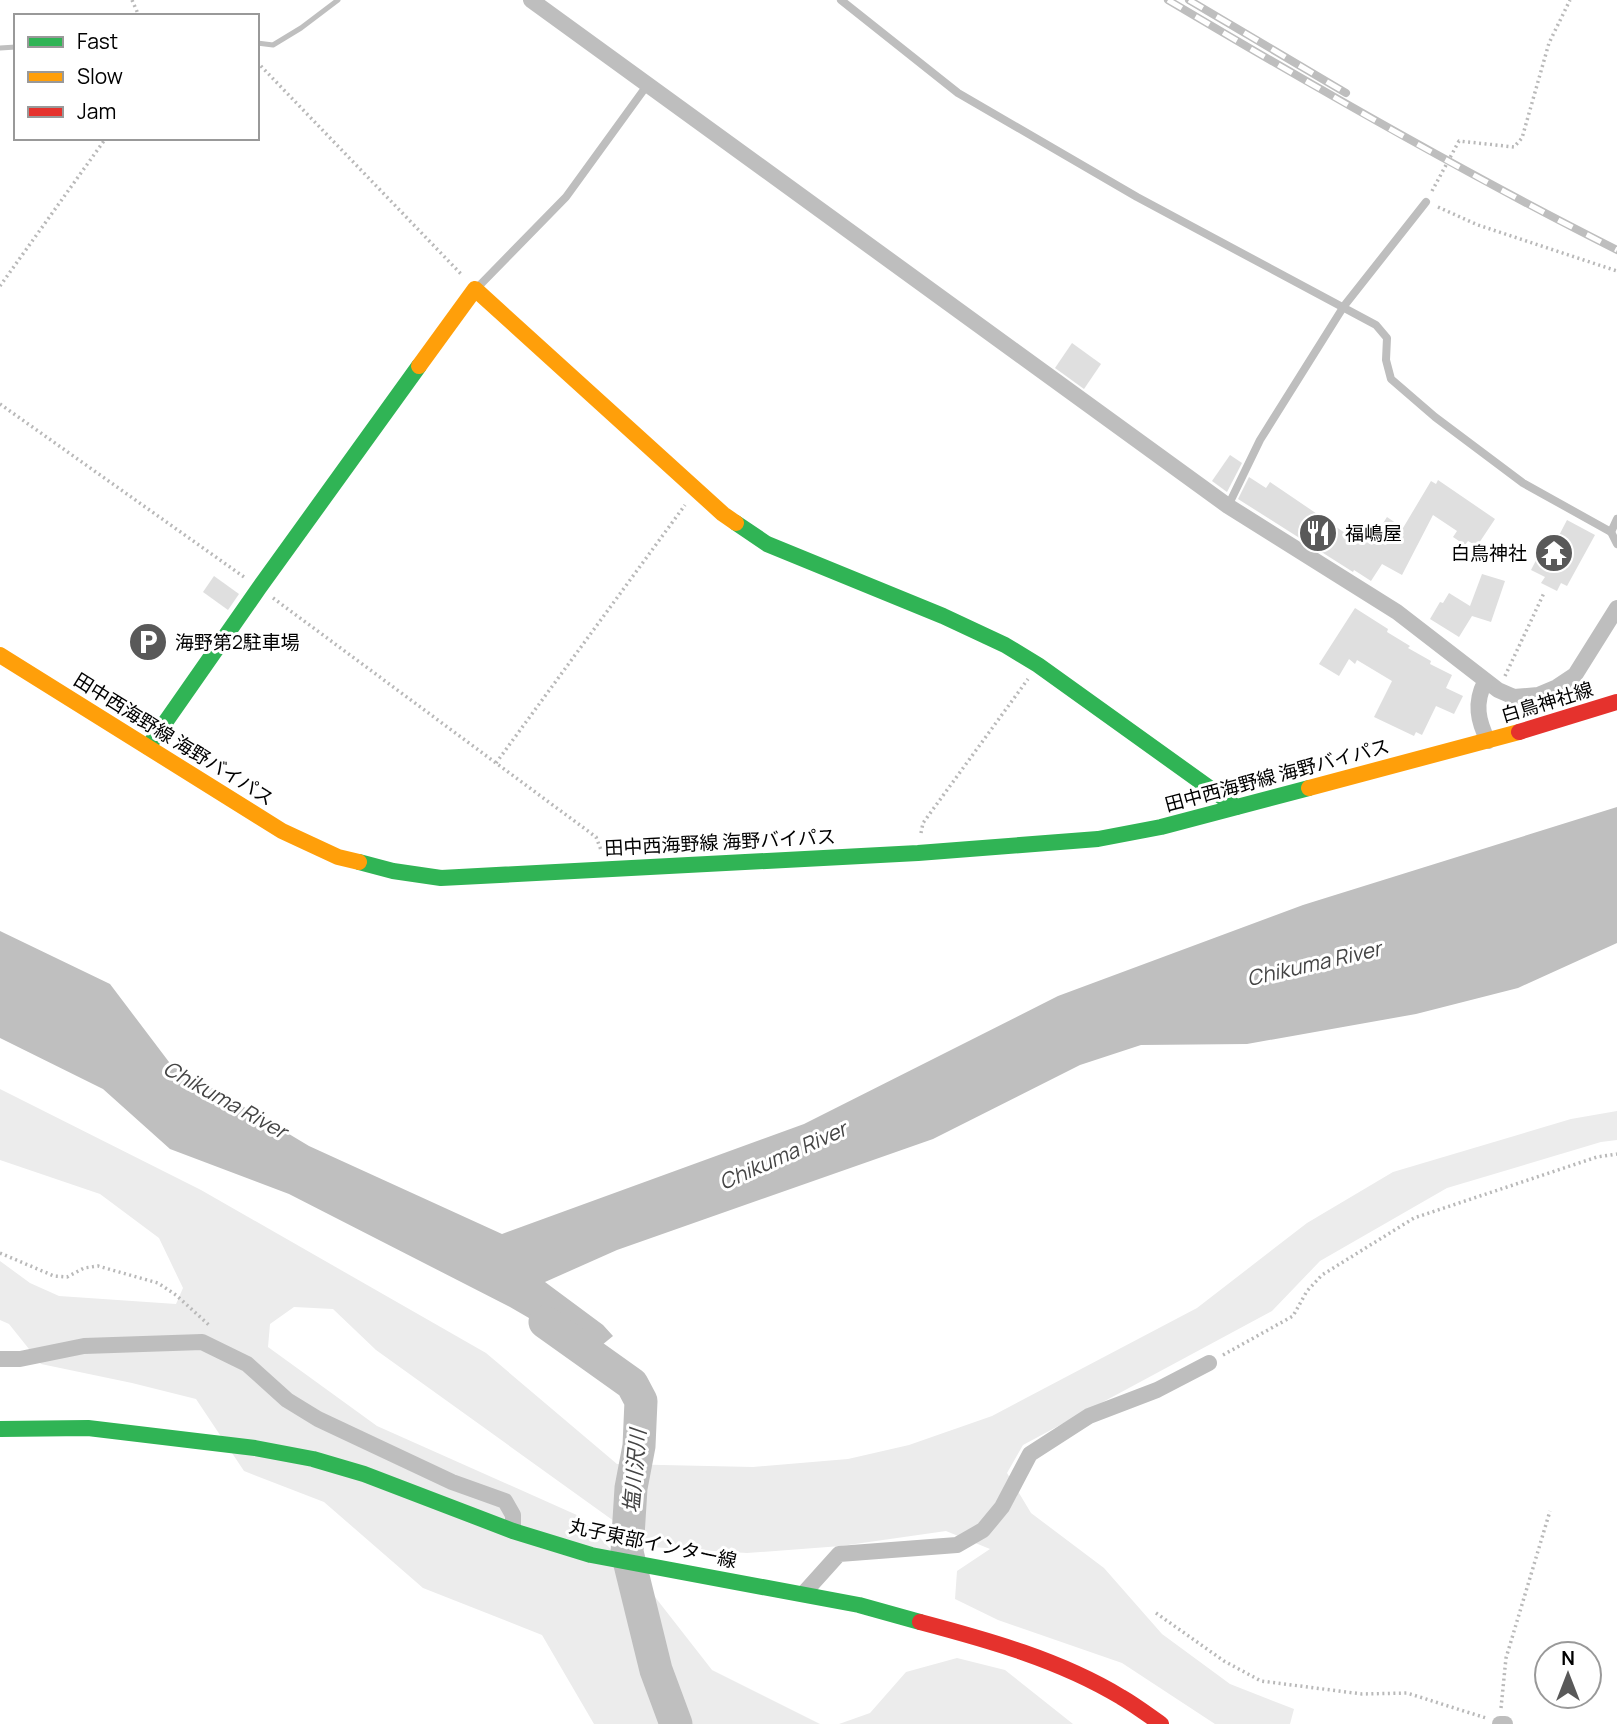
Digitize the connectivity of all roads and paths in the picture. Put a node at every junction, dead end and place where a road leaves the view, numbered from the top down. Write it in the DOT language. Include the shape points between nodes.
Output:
graph roads {
  1 [pos="531,0"];
  2 [pos="841,0"];
  3 [pos="1570,0"];
  4 [pos="259,64"];
  5 [pos="648,84"];
  6 [pos="105,140"];
  7 [pos="1426,202"];
  8 [pos="1617,271"];
  9 [pos="0,286"];
  10 [pos="475,289"];
  11 [pos="1344,306"];
  12 [pos="0,404"];
  13 [pos="696,490"];
  14 [pos="1228,506"];
  15 [pos="1617,519"];
  16 [pos="1611,532"];
  17 [pos="1617,544"];
  18 [pos="259,588"];
  19 [pos="1544,593"];
  20 [pos="1617,608"];
  21 [pos="0,655"];
  22 [pos="1038,665"];
  23 [pos="1492,686"];
  24 [pos="1617,702"];
  25 [pos="1488,741"];
  26 [pos="148,747"];
  27 [pos="496,763"];
  28 [pos="1236,807"];
  29 [pos="918,853"];
  30 [pos="609,868"];
  31 [pos="1617,1154"];
  32 [pos="0,1253"];
  33 [pos="218,1333"];
  34 [pos="0,1359"];
  35 [pos="1209,1363"];
  36 [pos="0,1429"];
  37 [pos="1550,1511"];
  38 [pos="513,1531"];
  39 [pos="803,1594"];
  40 [pos="1156,1613"];
  41 [pos="1501,1723"];
  42 [pos="1161,1724"];
  1 -- 5 [label="street"];
  2 -- 11 [label="lane" via="958,93 1137,197"];
  3 -- 7 [label="path" via="1549,43 1522,138 1514,147 1458,141"];
  4 -- 10 [label="path"];
  5 -- 10 [label="lane" via="566,197"];
  5 -- 14 [label="street"];
  6 -- 9 [label="path"];
  7 -- 8 [label="path" via="1478,225"];
  7 -- 11 [label="lane"];
  10 -- 13 [label="street"];
  10 -- 18 [label="street"];
  11 -- 14 [label="lane" via="1260,440"];
  11 -- 16 [label="lane" via="1376,325 1387,338 1391,379 1435,417 1523,482"];
  12 -- 18 [label="path"];
  13 -- 22 [label="street" via="767,544 943,616"];
  13 -- 27 [label="path"];
  14 -- 23 [label="street" via="1397,612"];
  15 -- 16 [label="lane"];
  16 -- 17 [label="lane"];
  18 -- 26 [label="street"];
  18 -- 27 [label="path"];
  19 -- 23 [label="path"];
  20 -- 23 [label="street" via="1575,675 1558,687 1538,695 1514,696"];
  21 -- 26 [label="street, 田中西海野線 海野バイパス"];
  22 -- 28 [label="street"];
  22 -- 29 [label="path" via="923,823"];
  23 -- 25 [label="street" via="1479,693 1477,706"];
  24 -- 25 [label="street, 白鳥神社線"];
  25 -- 28 [label="street, 田中西海野線 海野バイパス"];
  26 -- 30 [label="street, 田中西海野線 海野バイパス" via="282,831 338,858 440,878"];
  27 -- 30 [label="path" via="596,837"];
  28 -- 29 [label="street, 田中西海野線 海野バイパス" via="1098,839"];
  29 -- 30 [label="street, 田中西海野線 海野バイパス"];
  31 -- 35 [label="path" via="1414,1218 1322,1275 1293,1316"];
  32 -- 33 [label="path" via="54,1276 67,1277 98,1266 158,1283"];
  34 -- 38 [label="street" via="84,1346 201,1342 247,1364 287,1400 318,1419 388,1454 505,1501 513,1515"];
  35 -- 39 [label="street" via="1157,1390 1089,1416 1030,1454 983,1530 957,1545 839,1554"];
  36 -- 38 [label="street, 丸子東部インター線" via="101,1430 313,1459"];
  37 -- 41 [label="path" via="1506,1658"];
  38 -- 39 [label="street, 丸子東部インター線" via="591,1555"];
  39 -- 42 [label="street, 丸子東部インター線" via="911,1618 1027,1654 1120,1696"];
  40 -- 41 [label="path" via="1261,1681 1362,1694 1407,1693"];
}
